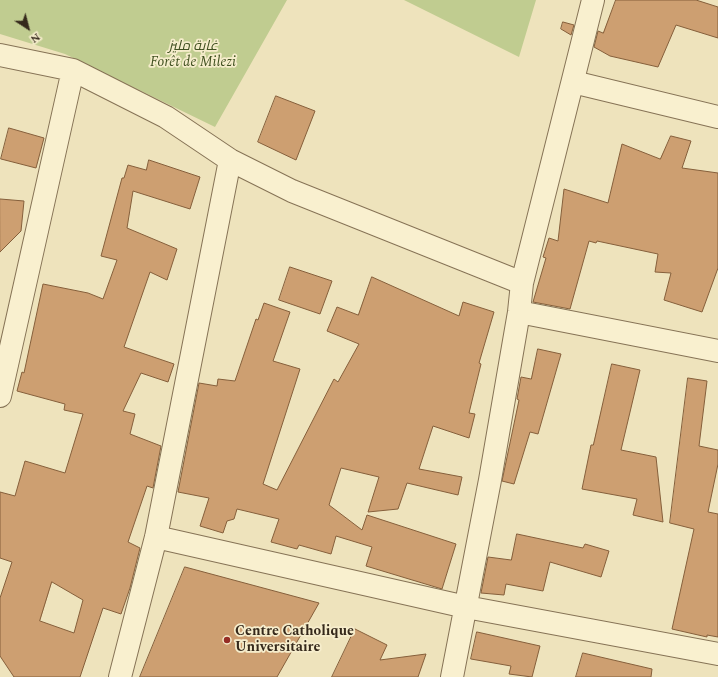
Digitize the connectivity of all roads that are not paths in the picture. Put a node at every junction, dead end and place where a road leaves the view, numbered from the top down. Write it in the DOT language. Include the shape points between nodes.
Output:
graph roads {
  1 [pos="593,0"];
  2 [pos="0,55"];
  3 [pos="73,70"];
  4 [pos="573,82"];
  5 [pos="718,117"];
  6 [pos="230,160"];
  7 [pos="522,283"];
  8 [pos="519,312"];
  9 [pos="718,351"];
  10 [pos="0,396"];
  11 [pos="156,537"];
  12 [pos="466,606"];
  13 [pos="718,654"];
  14 [pos="120,677"];
  15 [pos="452,677"];
  1 -- 4 [label="street"];
  2 -- 3 [label="street"];
  3 -- 6 [label="street" via="166,117"];
  3 -- 10 [label="street"];
  4 -- 5 [label="street"];
  4 -- 7 [label="street"];
  6 -- 7 [label="street" via="292,191"];
  6 -- 11 [label="street"];
  7 -- 8 [label="street"];
  8 -- 9 [label="street"];
  8 -- 12 [label="street"];
  11 -- 12 [label="street"];
  11 -- 14 [label="street"];
  12 -- 13 [label="street"];
  12 -- 15 [label="street"];
}
